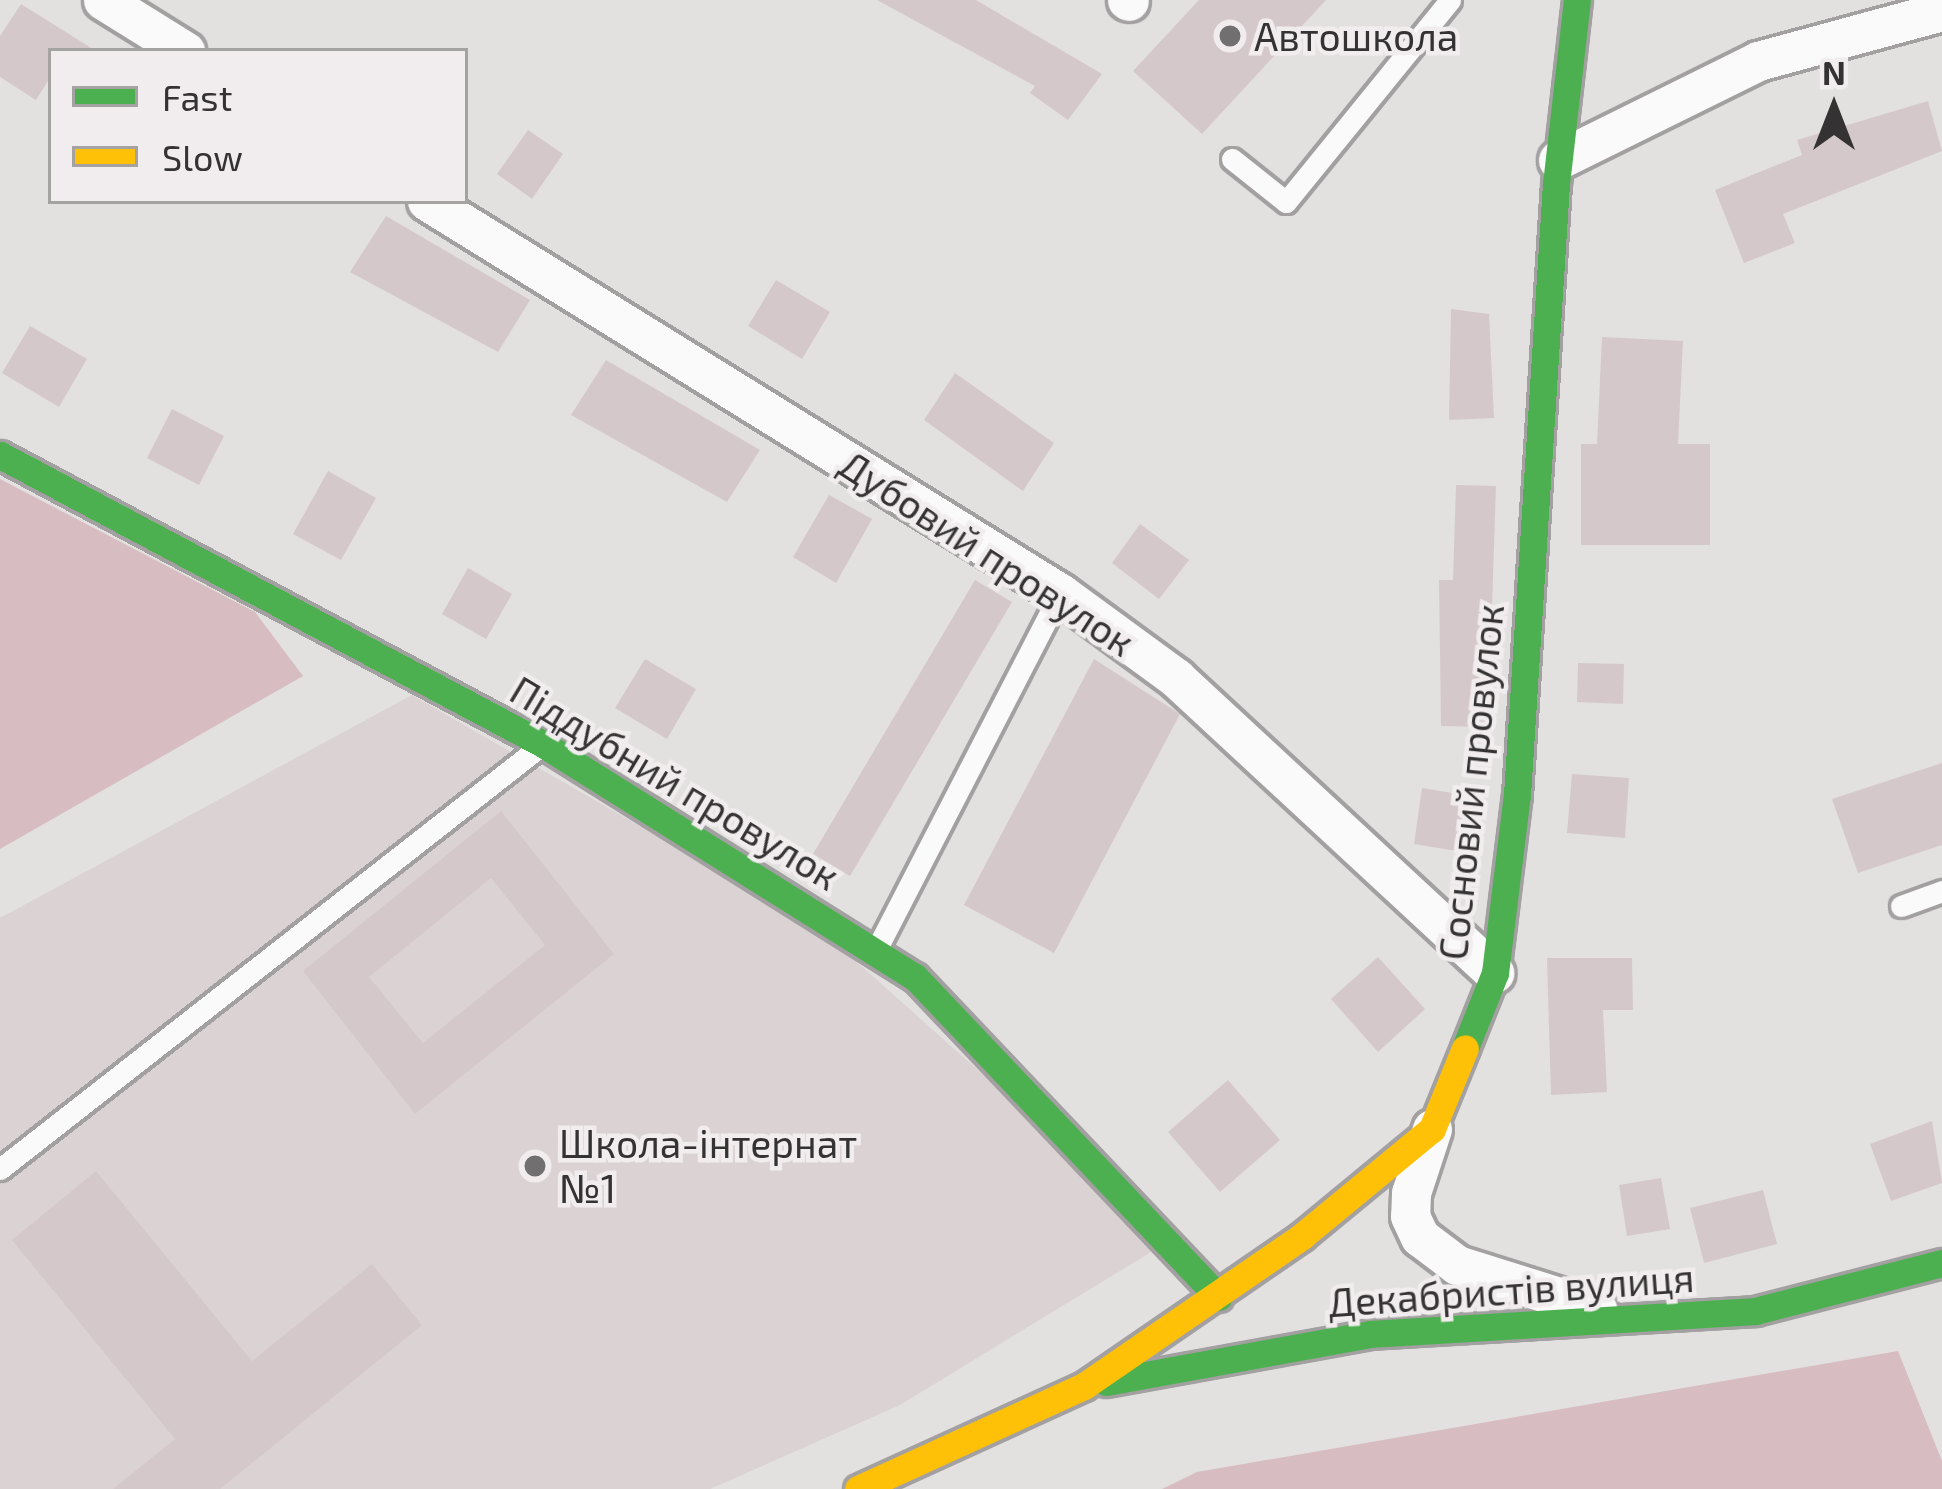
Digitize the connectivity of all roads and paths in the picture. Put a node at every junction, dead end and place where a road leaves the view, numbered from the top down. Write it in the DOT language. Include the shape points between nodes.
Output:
graph roads {
  1 [pos="103,0"];
  2 [pos="1450,0"];
  3 [pos="1577,0"];
  4 [pos="1942,11"];
  5 [pos="180,48"];
  6 [pos="1232,159"];
  7 [pos="1558,160"];
  8 [pos="433,204"];
  9 [pos="0,455"];
  10 [pos="1060,593"];
  11 [pos="543,744"];
  12 [pos="1942,891"];
  13 [pos="1901,906"];
  14 [pos="875,952"];
  15 [pos="1495,973"];
  16 [pos="1432,1130"];
  17 [pos="0,1169"];
  18 [pos="1942,1263"];
  19 [pos="1220,1297"];
  20 [pos="1630,1319"];
  21 [pos="1084,1386"];
  22 [pos="858,1489"];
  1 -- 5 [label="street"];
  2 -- 6 [label="lane" via="1286,202"];
  3 -- 7 [label="street, Сосновий провулок"];
  4 -- 7 [label="street" via="1758,61"];
  7 -- 15 [label="street, Сосновий провулок" via="1516,795"];
  8 -- 10 [label="street, Дубовий провулок"];
  9 -- 11 [label="street, Піддубний провулок"];
  10 -- 14 [label="lane"];
  10 -- 15 [label="street, Дубовий провулок" via="1176,678"];
  11 -- 14 [label="street, Піддубний провулок"];
  11 -- 17 [label="lane"];
  12 -- 13 [label="lane"];
  14 -- 19 [label="street, Піддубний провулок" via="915,977"];
  15 -- 16 [label="street, Сосновий провулок"];
  16 -- 19 [label="street, Сосновий провулок"];
  16 -- 20 [label="street" via="1411,1192 1420,1237 1457,1265"];
  18 -- 20 [label="street, Декабристів вулиця" via="1755,1311"];
  19 -- 21 [label="street, Сосновий провулок"];
  20 -- 21 [label="street, Декабристів вулиця" via="1370,1334"];
  21 -- 22 [label="street"];
}
